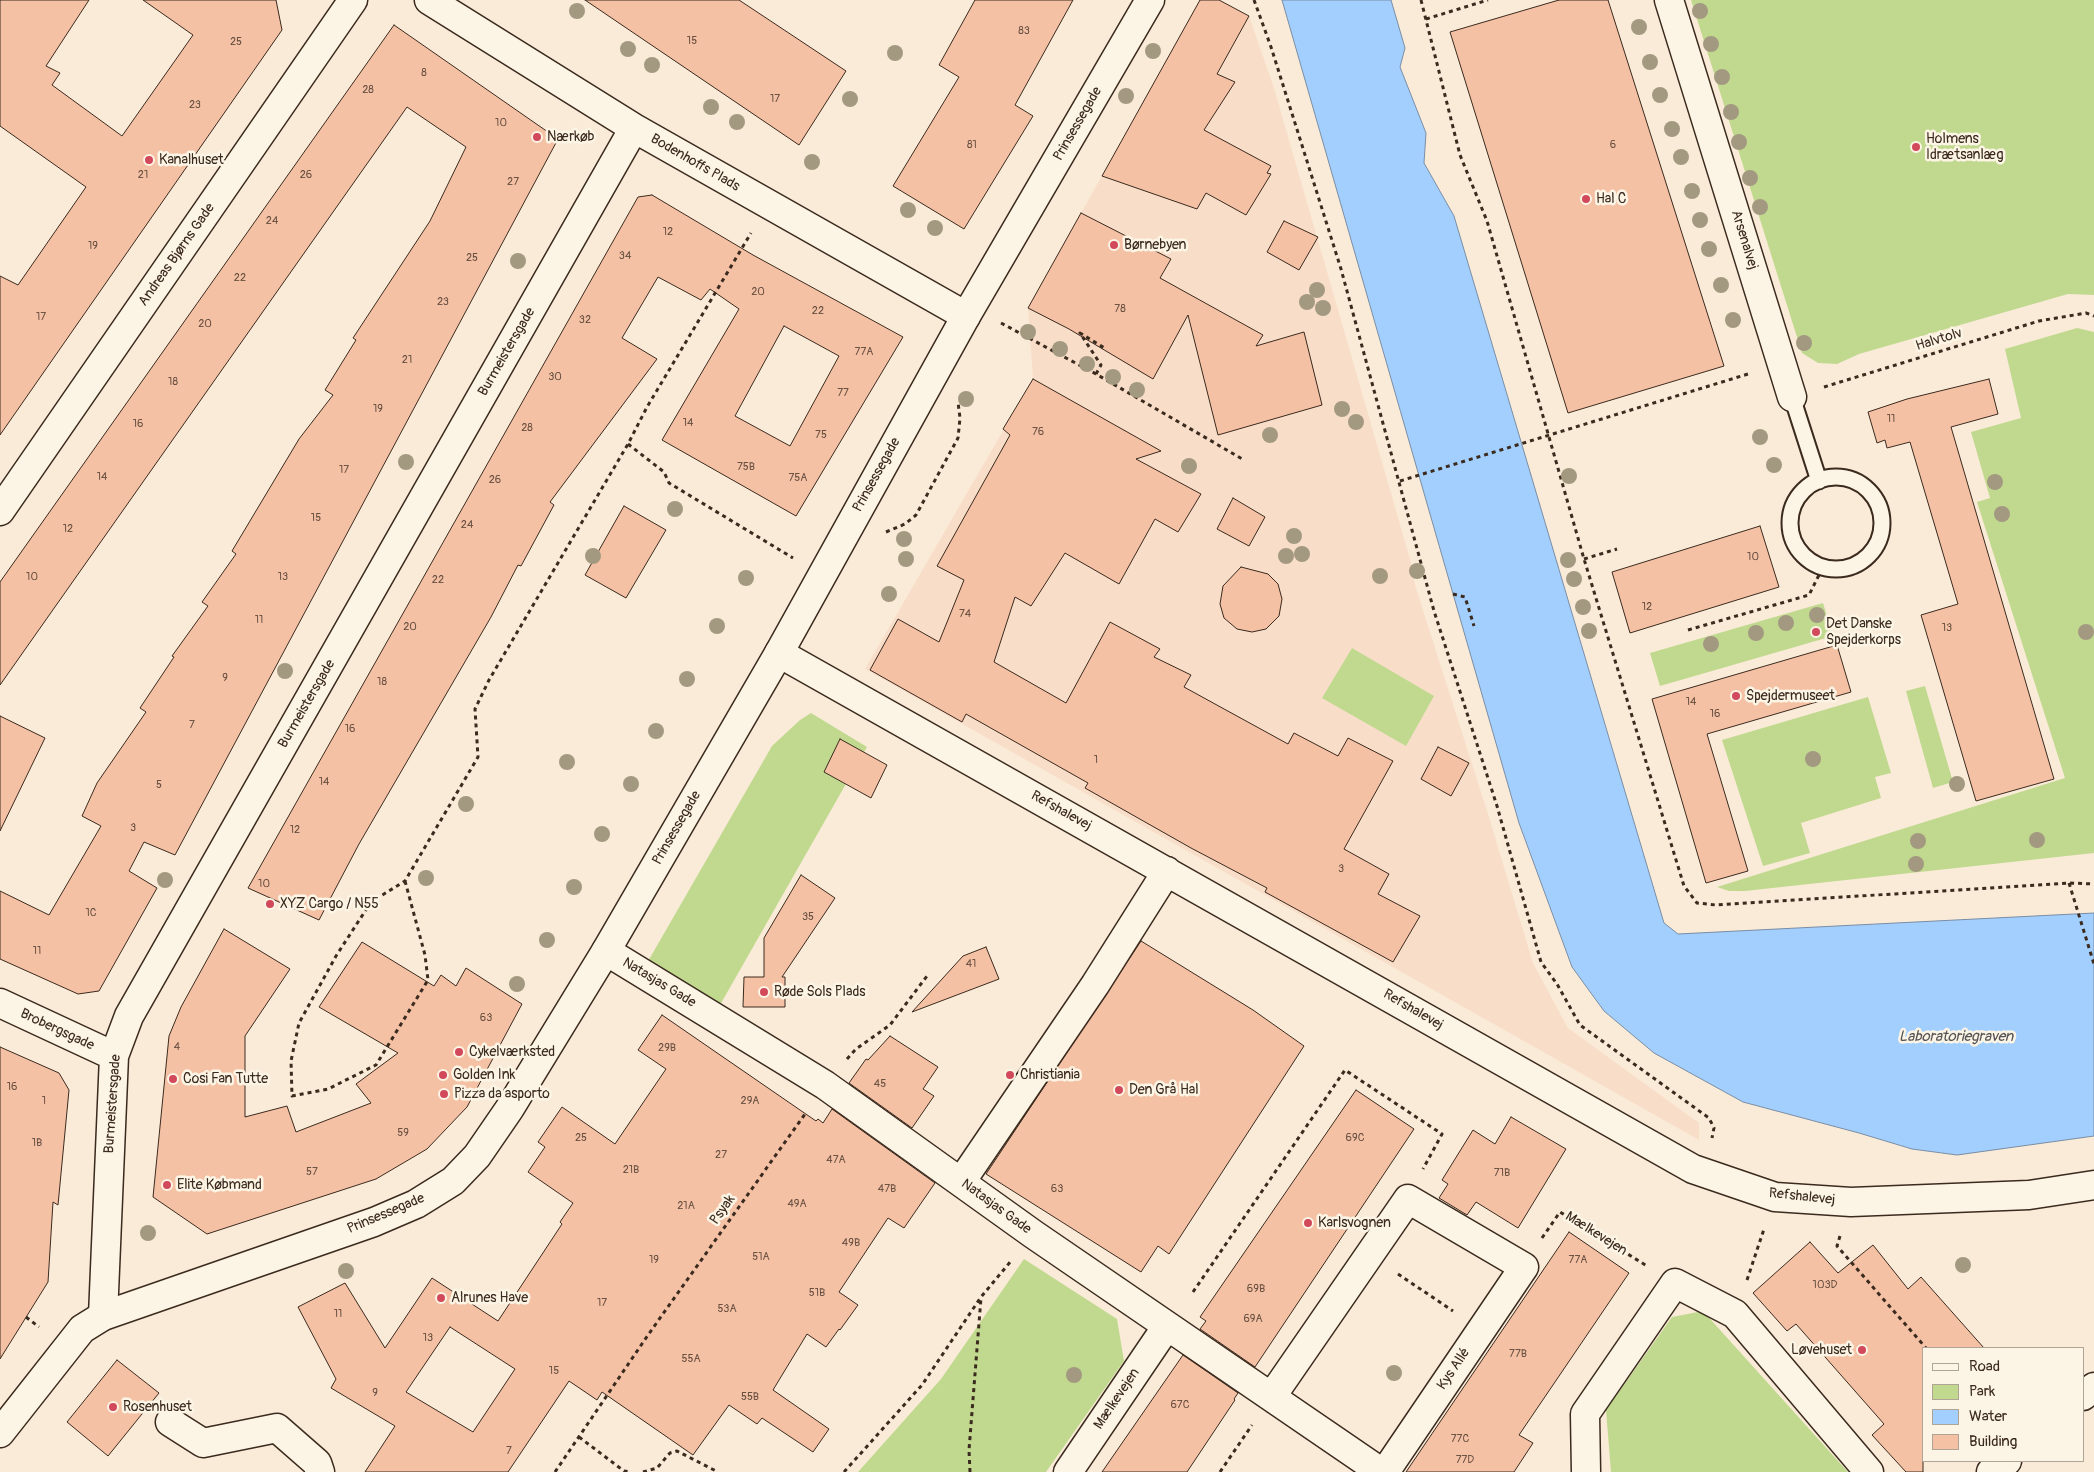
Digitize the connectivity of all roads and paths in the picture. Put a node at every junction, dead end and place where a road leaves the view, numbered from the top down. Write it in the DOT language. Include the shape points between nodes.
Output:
graph roads {
  1 [pos="353,0"];
  2 [pos="429,0"];
  3 [pos="1150,0"];
  4 [pos="1254,0"];
  5 [pos="1421,0"];
  6 [pos="1488,0"];
  7 [pos="1670,0"];
  8 [pos="1426,19"];
  9 [pos="634,128"];
  10 [pos="768,205"];
  11 [pos="968,312"];
  12 [pos="2094,316"];
  13 [pos="1106,349"];
  14 [pos="1782,364"];
  15 [pos="1096,374"];
  16 [pos="1792,397"];
  17 [pos="1550,436"];
  18 [pos="628,444"];
  19 [pos="1244,460"];
  20 [pos="1400,481"];
  21 [pos="1819,481"];
  22 [pos="0,511"];
  23 [pos="1617,549"];
  24 [pos="1584,559"];
  25 [pos="1823,567"];
  26 [pos="821,576"];
  27 [pos="1453,594"];
  28 [pos="1474,626"];
  29 [pos="1688,630"];
  30 [pos="779,653"];
  31 [pos="1167,871"];
  32 [pos="405,881"];
  33 [pos="2070,883"];
  34 [pos="2094,884"];
  35 [pos="606,951"];
  36 [pos="2094,964"];
  37 [pos="927,976"];
  38 [pos="0,1003"];
  39 [pos="114,1056"];
  40 [pos="825,1086"];
  41 [pos="1704,1173"];
  42 [pos="961,1182"];
  43 [pos="2094,1185"];
  44 [pos="1775,1197"];
  45 [pos="1408,1199"];
  46 [pos="1851,1202"];
  47 [pos="1033,1234"];
  48 [pos="1369,1254"];
  49 [pos="1524,1266"];
  50 [pos="1675,1283"];
  51 [pos="1193,1292"];
  52 [pos="981,1297"];
  53 [pos="1735,1314"];
  54 [pos="103,1316"];
  55 [pos="1167,1326"];
  56 [pos="1481,1330"];
  57 [pos="1925,1347"];
  58 [pos="2094,1387"];
  59 [pos="2084,1395"];
  60 [pos="1272,1396"];
  61 [pos="170,1422"];
  62 [pos="0,1433"];
  63 [pos="579,1437"];
  64 [pos="2006,1462"];
  65 [pos="320,1472"];
  66 [pos="555,1472"];
  67 [pos="631,1472"];
  68 [pos="643,1472"];
  69 [pos="718,1472"];
  70 [pos="844,1472"];
  71 [pos="970,1472"];
  72 [pos="1068,1472"];
  73 [pos="1220,1472"];
  74 [pos="1383,1472"];
  75 [pos="1586,1472"];
  76 [pos="1870,1472"];
  77 [pos="1991,1472"];
  1 -- 22 [label="street, Andreas Bjørns Gade"];
  2 -- 9 [label="street, Bodenhoffs Plads"];
  3 -- 11 [label="street, Prinsessegade"];
  4 -- 20 [label="path" via="1341,269 1368,376"];
  5 -- 8 [label="path"];
  6 -- 8 [label="path"];
  7 -- 14 [label="street, Arsenalvej"];
  8 -- 17 [label="path" via="1460,155 1487,221"];
  9 -- 10 [label="street, Bodenhoffs Plads"];
  9 -- 39 [label="street, Burmeistersgade" via="129,1016"];
  10 -- 11 [label="street, Bodenhoffs Plads"];
  10 -- 18 [label="path"];
  11 -- 15 [label="path"];
  11 -- 26 [label="street, Prinsessegade"];
  12 -- 16 [label="path, Halvtolv" via="2086,313 2039,322"];
  13 -- 15 [label="path" via="1080,334 1100,365"];
  14 -- 16 [label="street, Arsenalvej"];
  14 -- 17 [label="path"];
  15 -- 19 [label="path"];
  16 -- 21 [label="lane, Arsenalvej"];
  17 -- 20 [label="path"];
  17 -- 24 [label="path"];
  18 -- 26 [label="path" via="664,472 669,483"];
  18 -- 32 [label="path" via="489,680 475,709 478,757"];
  20 -- 41 [label="path" via="1434,611 1497,806 1541,962 1580,1025 1709,1118 1714,1128"];
  21 -- 25 [label="lane" via="1802,493 1793,506 1790,521 1798,550 1809,561"];
  21 -- 25 [label="lane" via="1834,477 1850,479 1864,486 1876,498 1882,513 1878,544 1868,557 1854,566 1839,569"];
  23 -- 24 [label="path"];
  24 -- 33 [label="path" via="1684,886 1697,903 1716,905"];
  25 -- 29 [label="path" via="1809,595"];
  26 -- 30 [label="street, Prinsessegade"];
  27 -- 28 [label="path" via="1465,597"];
  30 -- 31 [label="street, Refshalevej"];
  30 -- 35 [label="street, Prinsessegade"];
  31 -- 41 [label="street, Refshalevej"];
  31 -- 42 [label="street" via="1095,985"];
  32 -- 32 [label="path" via="371,902 299,1023 291,1061 292,1096 328,1089 376,1065 428,980 425,955"];
  33 -- 34 [label="path"];
  33 -- 36 [label="path"];
  35 -- 40 [label="street, Natasjas Gade"];
  35 -- 54 [label="street, Prinsessegade" via="510,1108 477,1156 453,1181 416,1204 374,1222"];
  37 -- 40 [label="path, Psyak" via="890,1025 856,1048"];
  38 -- 39 [label="street, Brobergsgade"];
  39 -- 54 [label="street, Burmeistersgade"];
  40 -- 42 [label="street, Natasjas Gade"];
  40 -- 63 [label="path, Psyak"];
  41 -- 44 [label="street, Refshalevej"];
  42 -- 47 [label="street, Natasjas Gade"];
  43 -- 46 [label="street, Refshalevej" via="2028,1195"];
  44 -- 46 [label="street, Refshalevej"];
  44 -- 53 [label="path"];
  45 -- 48 [label="street"];
  45 -- 49 [label="street"];
  45 -- 51 [label="path" via="1442,1134 1345,1070"];
  46 -- 57 [label="path" via="1836,1246"];
  47 -- 52 [label="path"];
  47 -- 55 [label="street, Natasjas Gade"];
  48 -- 56 [label="path"];
  48 -- 60 [label="street"];
  49 -- 50 [label="path, Mælkevejen" via="1560,1212"];
  49 -- 56 [label="street, Kys Allé"];
  50 -- 53 [label="street"];
  50 -- 75 [label="street" via="1585,1414"];
  52 -- 70 [label="path" via="922,1385"];
  52 -- 71 [label="path"];
  53 -- 76 [label="street"];
  54 -- 62 [label="street, Prinsessegade" via="82,1329"];
  55 -- 60 [label="street, Natasjas Gade"];
  55 -- 72 [label="street, Mælkevejen"];
  56 -- 74 [label="street, Kys Allé"];
  58 -- 59 [label="street"];
  60 -- 73 [label="path"];
  60 -- 74 [label="street, Natasjas Gade"];
  61 -- 65 [label="street" via="203,1444 277,1428 317,1462"];
  63 -- 66 [label="path, Psyak"];
  63 -- 67 [label="path" via="624,1471"];
  64 -- 77 [label="street"];
  68 -- 69 [label="path" via="657,1468 670,1453 677,1452"];
}
